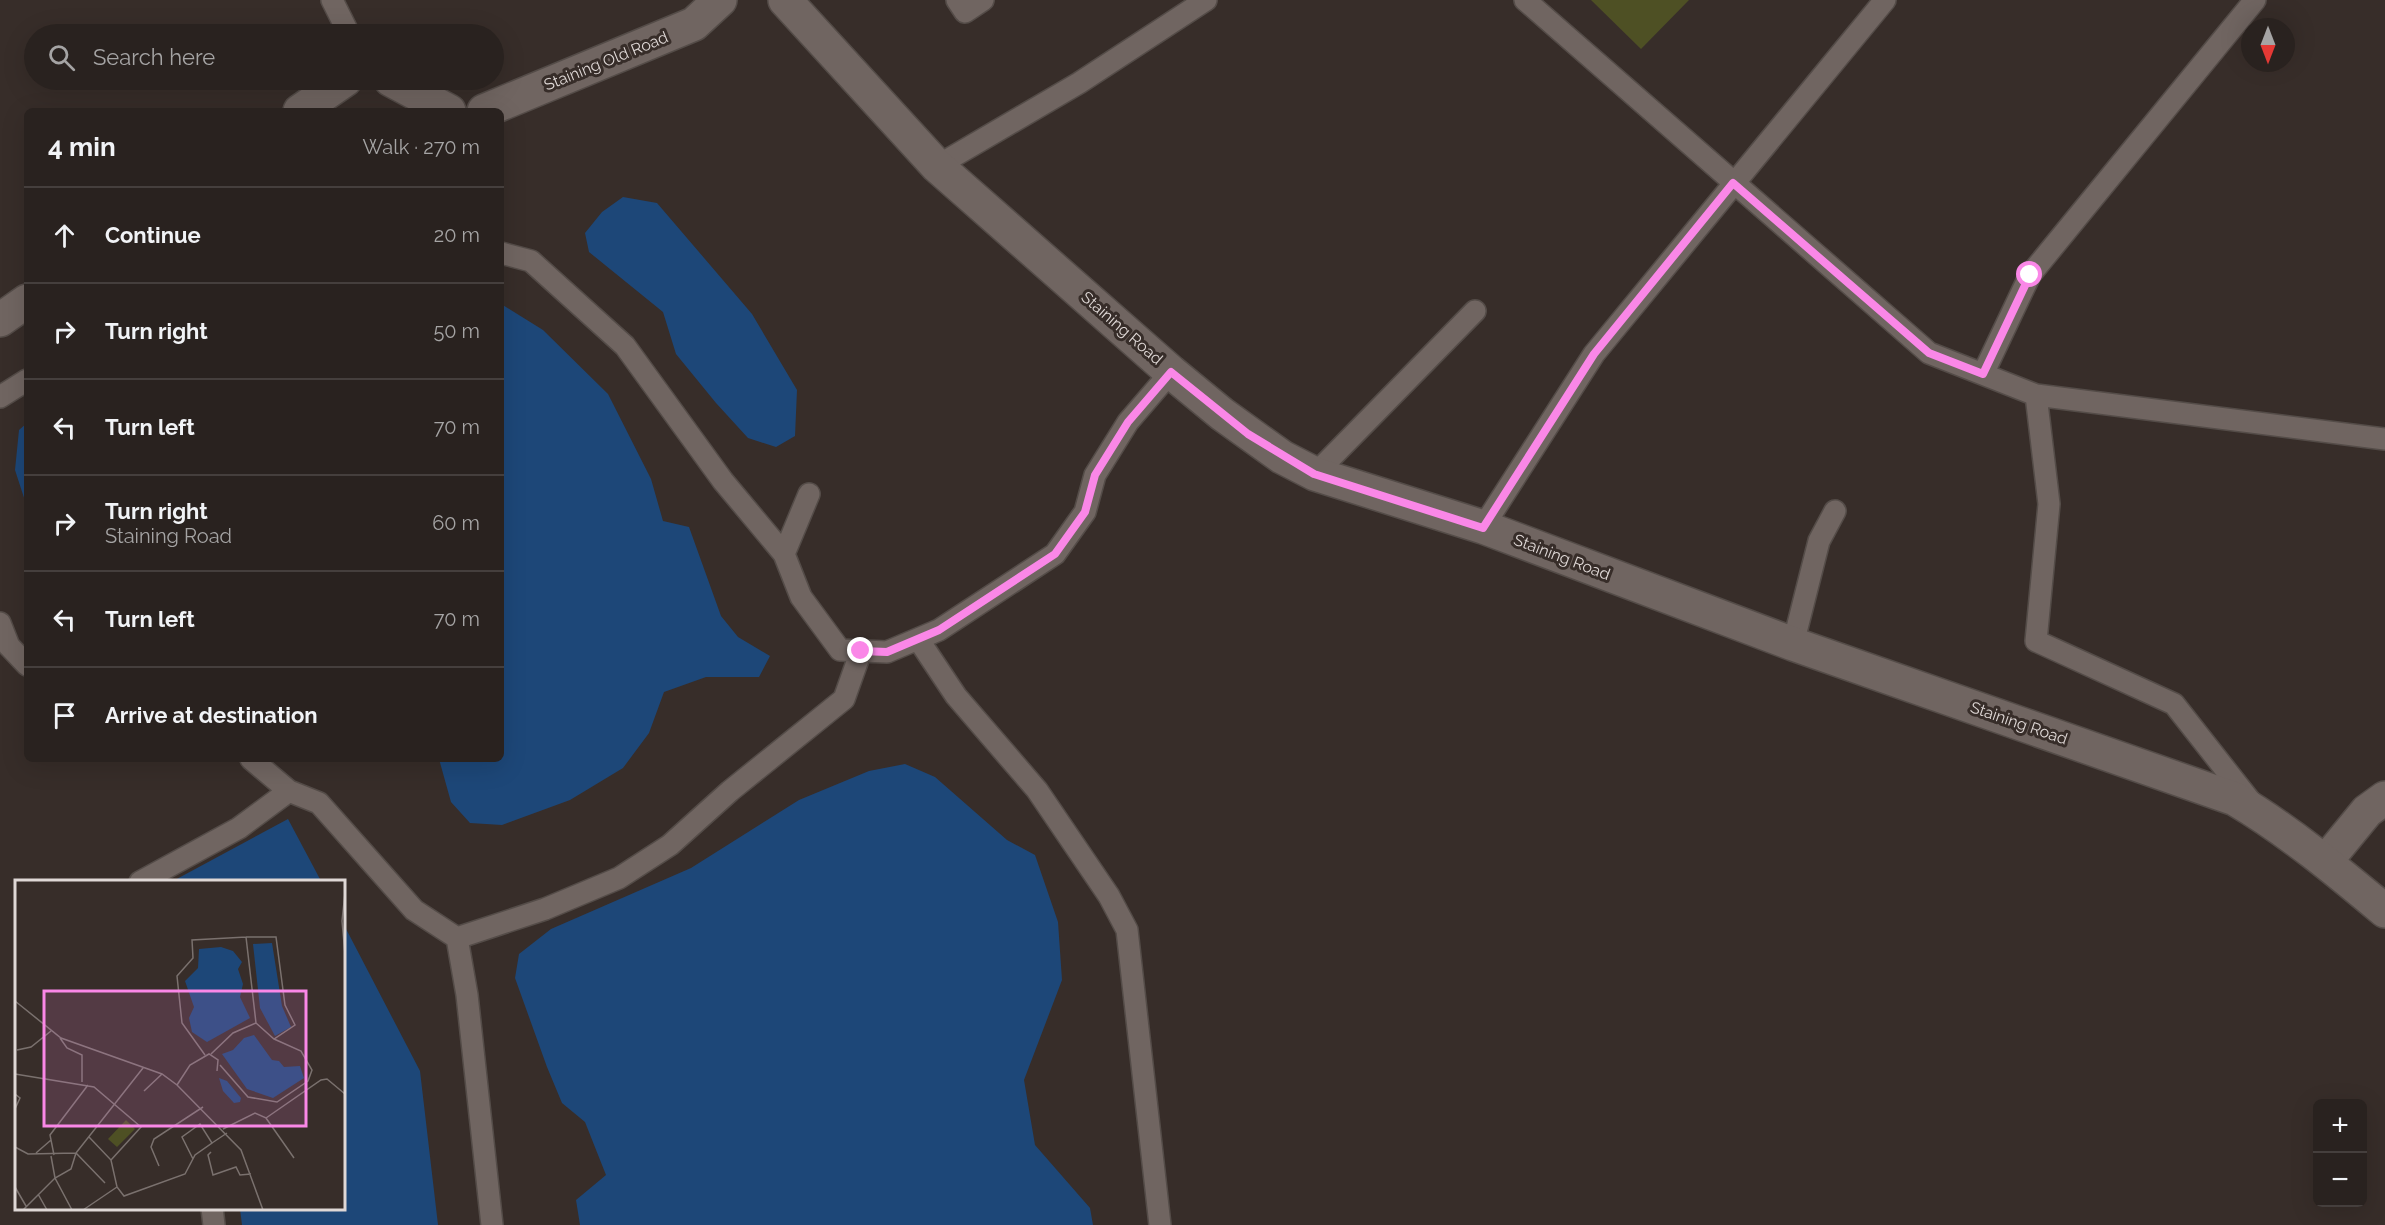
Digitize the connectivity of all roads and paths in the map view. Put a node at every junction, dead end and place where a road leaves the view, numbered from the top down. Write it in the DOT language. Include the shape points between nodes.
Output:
graph roads {
  1 [pos="332,0"];
  2 [pos="720,0"];
  3 [pos="785,0"];
  4 [pos="957,0"];
  5 [pos="983,0"];
  6 [pos="1206,0"];
  7 [pos="1524,0"];
  8 [pos="1884,0"];
  9 [pos="2255,0"];
  10 [pos="345,24"];
  11 [pos="330,90"];
  12 [pos="409,90"];
  13 [pos="304,108"];
  14 [pos="443,108"];
  15 [pos="491,108"];
  16 [pos="937,166"];
  17 [pos="1733,183"];
  18 [pos="504,254"];
  19 [pos="24,304"];
  20 [pos="1475,311"];
  21 [pos="0,320"];
  22 [pos="1171,372"];
  23 [pos="1983,374"];
  24 [pos="24,382"];
  25 [pos="2036,394"];
  26 [pos="0,398"];
  27 [pos="2385,439"];
  28 [pos="1314,474"];
  29 [pos="809,494"];
  30 [pos="1835,511"];
  31 [pos="1483,528"];
  32 [pos="784,554"];
  33 [pos="0,623"];
  34 [pos="918,639"];
  35 [pos="1793,644"];
  36 [pos="861,651"];
  37 [pos="24,662"];
  38 [pos="255,762"];
  39 [pos="289,791"];
  40 [pos="2385,798"];
  41 [pos="2259,813"];
  42 [pos="2326,861"];
  43 [pos="144,880"];
  44 [pos="2385,911"];
  45 [pos="457,938"];
  46 [pos="212,1210"];
  47 [pos="214,1225"];
  48 [pos="492,1225"];
  49 [pos="1160,1225"];
  1 -- 10 [label="lane"];
  2 -- 15 [label="street, Staining Old Road" via="694,24"];
  3 -- 16 [label="street, Staining Road"];
  4 -- 5 [label="lane" via="965,12"];
  6 -- 16 [label="lane" via="1079,83"];
  7 -- 17 [label="lane"];
  8 -- 17 [label="lane"];
  9 -- 23 [label="lane" via="2030,275"];
  11 -- 13 [label="street"];
  12 -- 14 [label="street"];
  16 -- 22 [label="street, Staining Road"];
  17 -- 23 [label="lane" via="1929,353"];
  17 -- 31 [label="lane" via="1594,354"];
  18 -- 32 [label="lane" via="531,261 625,346 723,481"];
  19 -- 21 [label="street"];
  20 -- 28 [label="lane"];
  22 -- 28 [label="street, Staining Road" via="1248,434"];
  22 -- 34 [label="lane" via="1128,422 1095,475 1085,512 1055,554 939,630"];
  23 -- 25 [label="lane"];
  24 -- 26 [label="lane"];
  25 -- 27 [label="lane"];
  25 -- 41 [label="lane" via="2049,504 2036,641 2174,704"];
  28 -- 31 [label="street, Staining Road"];
  29 -- 32 [label="lane"];
  30 -- 35 [label="lane" via="1819,541"];
  31 -- 35 [label="street, Staining Road"];
  32 -- 36 [label="lane" via="801,597 840,650"];
  33 -- 37 [label="lane" via="9,646"];
  34 -- 36 [label="lane" via="887,652"];
  34 -- 49 [label="lane" via="956,696 1037,790 1127,930"];
  35 -- 41 [label="street, Staining Road" via="2203,787"];
  36 -- 45 [label="lane" via="844,699 670,845 619,878 545,909"];
  38 -- 39 [label="lane"];
  39 -- 43 [label="lane" via="239,828"];
  39 -- 45 [label="lane" via="320,803 414,910"];
  40 -- 42 [label="street" via="2367,812"];
  41 -- 42 [label="street, Staining Road"];
  42 -- 44 [label="street, Staining Road"];
  45 -- 48 [label="lane"];
  46 -- 47 [label="lane"];
}
